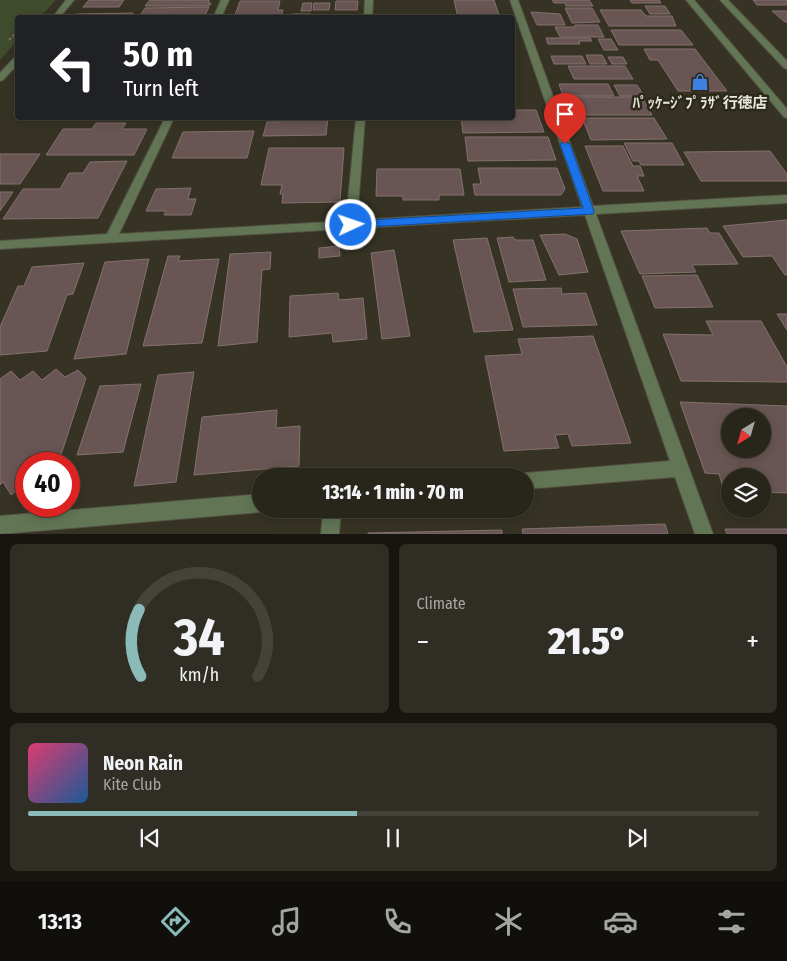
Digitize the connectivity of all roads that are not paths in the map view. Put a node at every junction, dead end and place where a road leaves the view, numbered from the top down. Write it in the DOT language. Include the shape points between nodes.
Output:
graph roads {
  1 [pos="70,0"];
  2 [pos="225,0"];
  3 [pos="369,0"];
  4 [pos="514,0"];
  5 [pos="690,0"];
  6 [pos="724,0"];
  7 [pos="58,15"];
  8 [pos="218,15"];
  9 [pos="368,15"];
  10 [pos="15,62"];
  11 [pos="787,66"];
  12 [pos="0,78"];
  13 [pos="787,115"];
  14 [pos="168,120"];
  15 [pos="360,120"];
  16 [pos="787,198"];
  17 [pos="589,211"];
  18 [pos="351,225"];
  19 [pos="111,238"];
  20 [pos="0,245"];
  21 [pos="681,468"];
  22 [pos="534,480"];
  23 [pos="252,504"];
  24 [pos="331,518"];
  25 [pos="0,525"];
  26 [pos="330,534"];
  27 [pos="704,534"];
  1 -- 7 [label="street"];
  2 -- 8 [label="street"];
  3 -- 9 [label="street"];
  4 -- 17 [label="street"];
  5 -- 13 [label="street"];
  6 -- 11 [label="street"];
  10 -- 12 [label="street"];
  14 -- 19 [label="street"];
  15 -- 18 [label="street"];
  16 -- 17 [label="street"];
  17 -- 18 [label="street"];
  17 -- 21 [label="street"];
  18 -- 19 [label="street"];
  19 -- 20 [label="street"];
  21 -- 22 [label="street"];
  21 -- 27 [label="street"];
  23 -- 25 [label="street"];
  24 -- 26 [label="street"];
}
